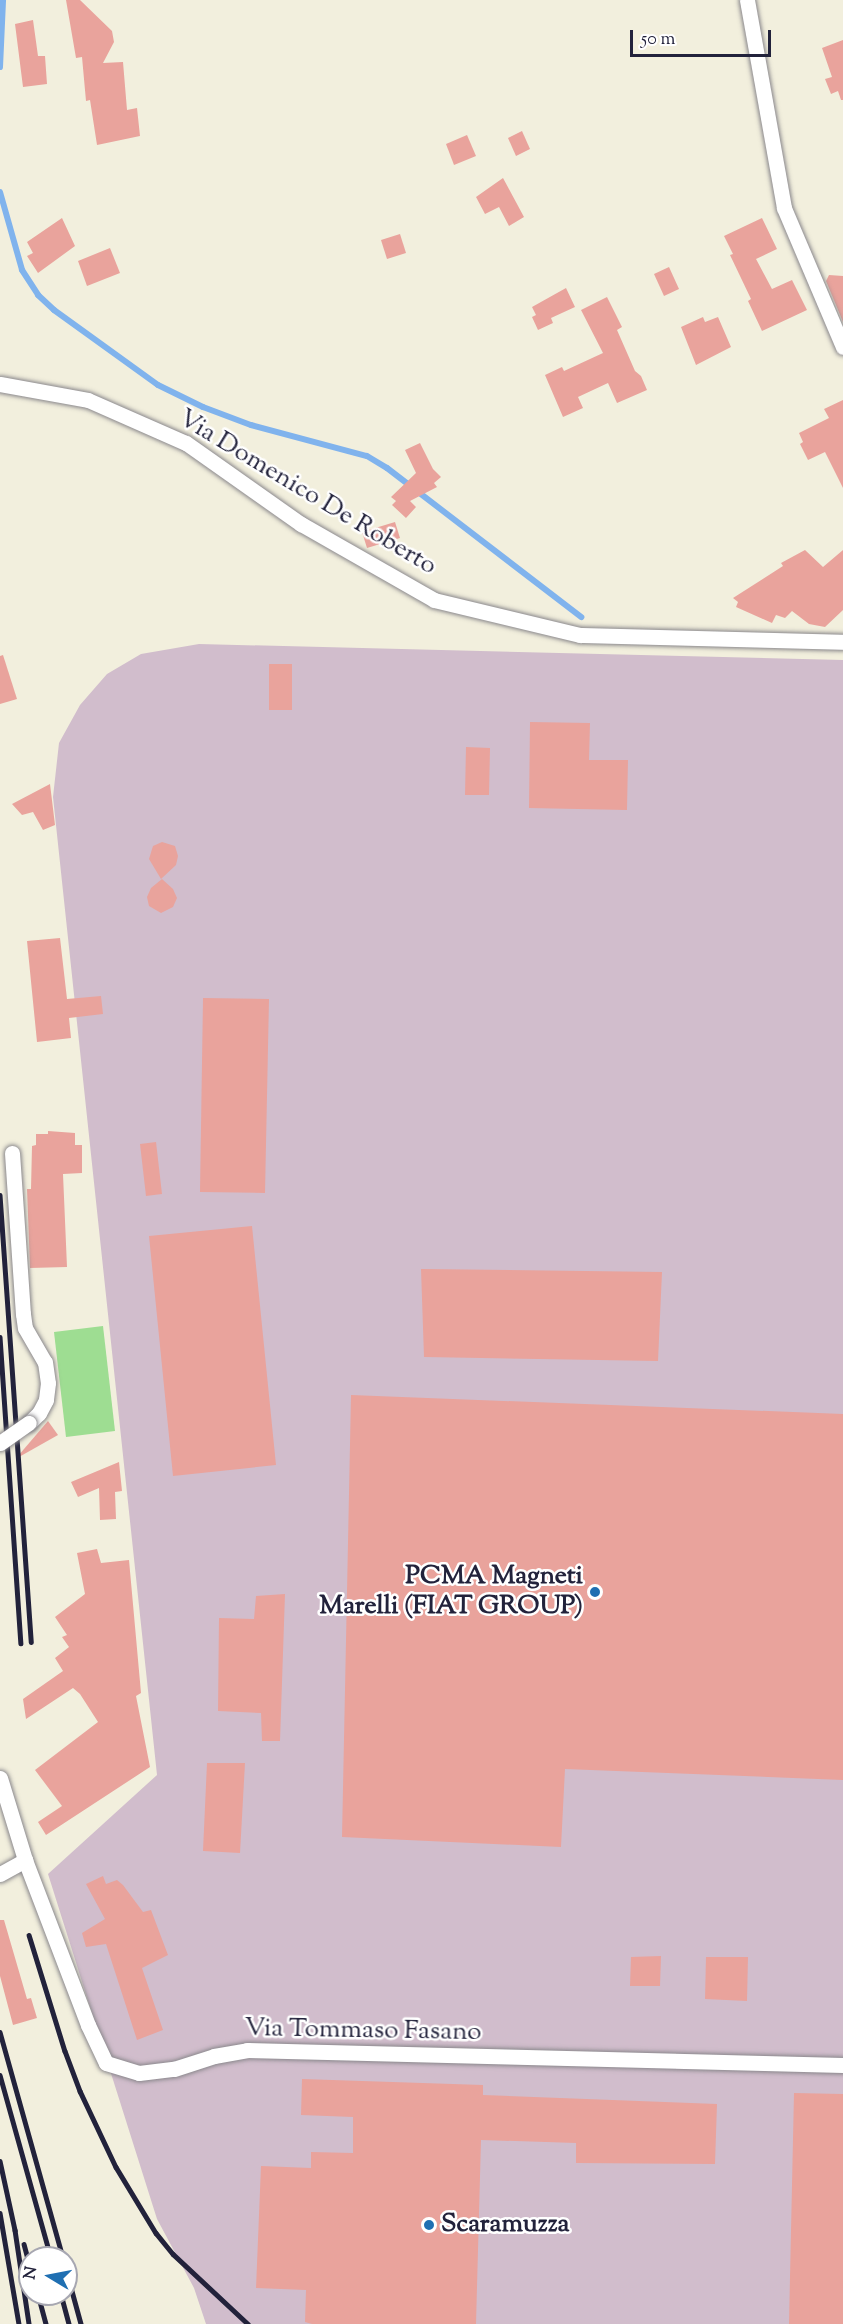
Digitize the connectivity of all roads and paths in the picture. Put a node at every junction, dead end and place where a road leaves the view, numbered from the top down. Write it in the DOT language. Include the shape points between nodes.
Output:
graph roads {
  1 [pos="747,0"];
  2 [pos="843,347"];
  3 [pos="0,384"];
  4 [pos="843,642"];
  5 [pos="12,1153"];
  6 [pos="0,1443"];
  7 [pos="0,1778"];
  8 [pos="25,1860"];
  9 [pos="0,1874"];
  10 [pos="843,2065"];
  1 -- 2 [label="street" via="784,208"];
  3 -- 4 [label="street, Via Domenico De Roberto" via="88,400 186,443 301,524 434,600 580,635"];
  5 -- 6 [label="street, bridge" via="22,1314 25,1328 45,1362 48,1383 39,1413"];
  7 -- 8 [label="street"];
  8 -- 9 [label="street"];
  8 -- 10 [label="street, Via Tommaso Fasano" via="106,2063 139,2073 174,2069 247,2050"];
}
